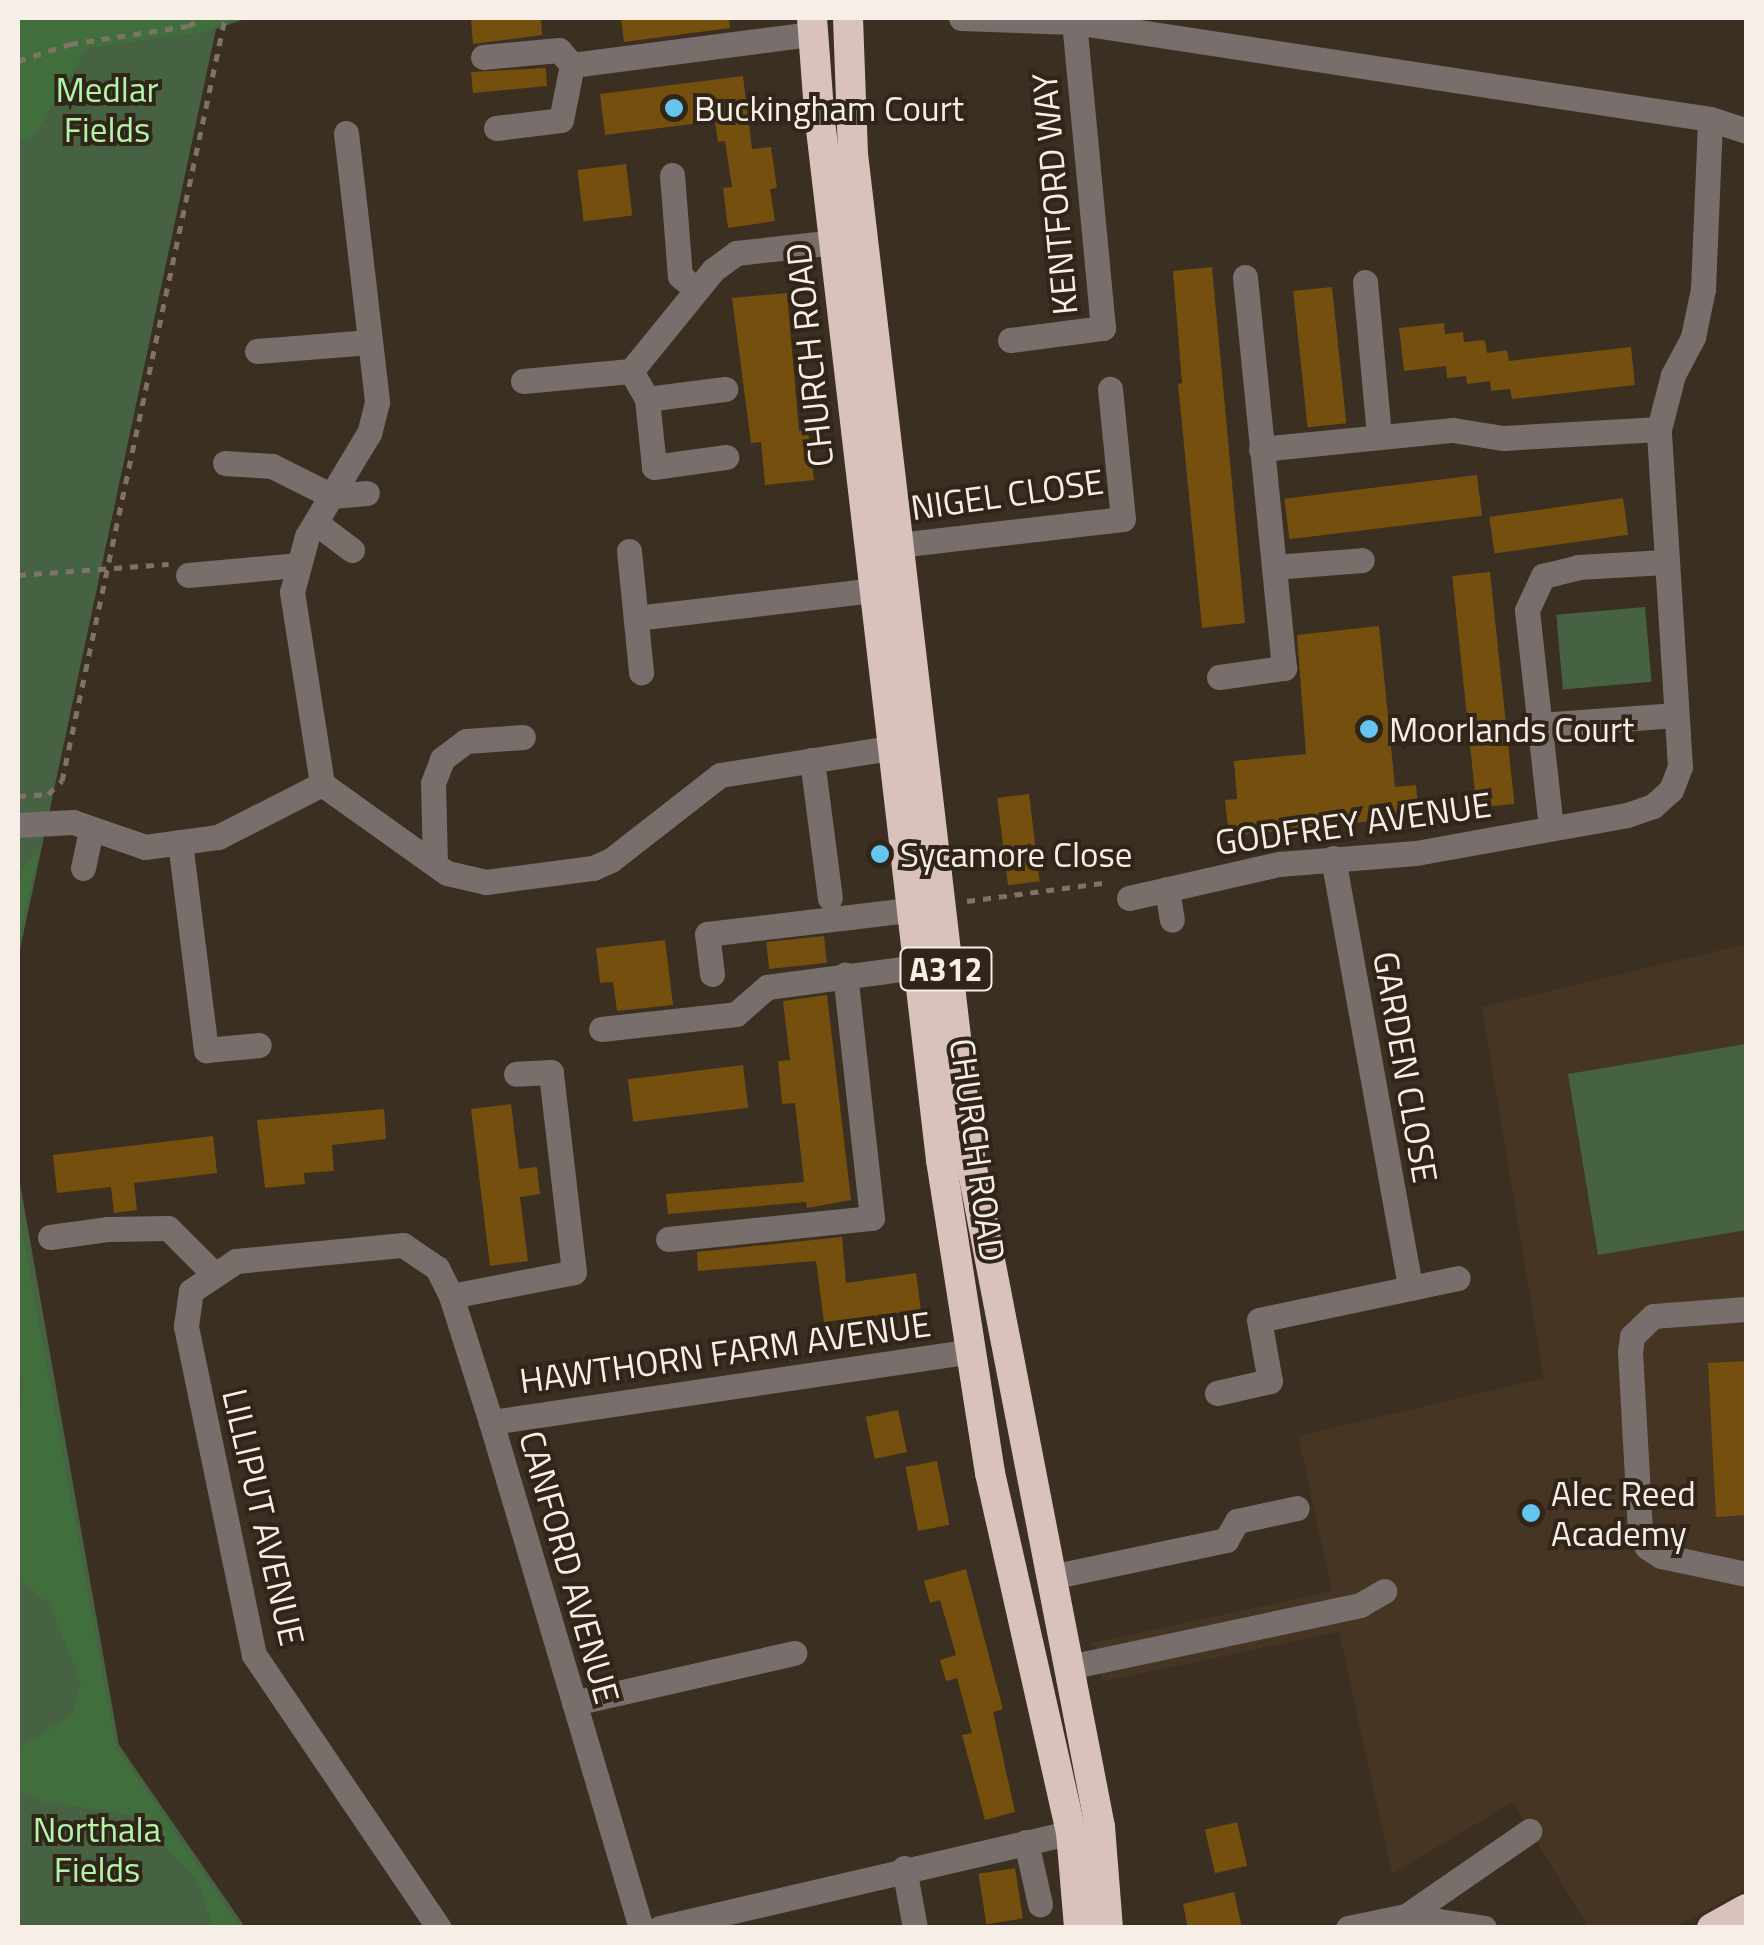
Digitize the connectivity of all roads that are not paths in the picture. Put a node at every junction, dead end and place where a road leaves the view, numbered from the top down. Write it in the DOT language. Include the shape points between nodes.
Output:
graph roads {
  1 [pos="848,18"];
  2 [pos="961,18"];
  3 [pos="1074,22"];
  4 [pos="806,30"];
  5 [pos="483,56"];
  6 [pos="572,64"];
  7 [pos="1710,119"];
  8 [pos="496,128"];
  9 [pos="1746,131"];
  10 [pos="346,134"];
  11 [pos="672,176"];
  12 [pos="835,242"];
  13 [pos="1245,276"];
  14 [pos="1366,282"];
  15 [pos="697,290"];
  16 [pos="1010,340"];
  17 [pos="370,342"];
  18 [pos="256,351"];
  19 [pos="632,371"];
  20 [pos="523,381"];
  21 [pos="725,389"];
  22 [pos="1110,389"];
  23 [pos="647,399"];
  24 [pos="1659,429"];
  25 [pos="1378,436"];
  26 [pos="1262,449"];
  27 [pos="726,457"];
  28 [pos="225,462"];
  29 [pos="367,493"];
  30 [pos="332,496"];
  31 [pos="316,523"];
  32 [pos="898,546"];
  33 [pos="352,550"];
  34 [pos="629,551"];
  35 [pos="1362,560"];
  36 [pos="1665,562"];
  37 [pos="297,564"];
  38 [pos="1274,567"];
  39 [pos="188,575"];
  40 [pos="873,590"];
  41 [pos="636,618"];
  42 [pos="641,672"];
  43 [pos="1218,678"];
  44 [pos="1676,716"];
  45 [pos="1540,725"];
  46 [pos="523,737"];
  47 [pos="891,748"];
  48 [pos="812,760"];
  49 [pos="322,784"];
  50 [pos="18,824"];
  51 [pos="82,825"];
  52 [pos="1550,828"];
  53 [pos="180,842"];
  54 [pos="1332,858"];
  55 [pos="435,864"];
  56 [pos="83,868"];
  57 [pos="1166,889"];
  58 [pos="830,898"];
  59 [pos="1129,898"];
  60 [pos="909,910"];
  61 [pos="1172,920"];
  62 [pos="916,967"];
  63 [pos="712,974"];
  64 [pos="845,974"];
  65 [pos="601,1029"];
  66 [pos="259,1045"];
  67 [pos="516,1074"];
  68 [pos="50,1237"];
  69 [pos="668,1238"];
  70 [pos="215,1275"];
  71 [pos="1458,1278"];
  72 [pos="1410,1288"];
  73 [pos="452,1296"];
  74 [pos="1746,1309"];
  75 [pos="970,1352"];
  76 [pos="1217,1393"];
  77 [pos="491,1422"];
  78 [pos="1297,1508"];
  79 [pos="1746,1574"];
  80 [pos="1051,1577"];
  81 [pos="1384,1591"];
  82 [pos="794,1653"];
  83 [pos="1069,1667"];
  84 [pos="574,1703"];
  85 [pos="1529,1830"];
  86 [pos="1071,1832"];
  87 [pos="1026,1842"];
  88 [pos="904,1868"];
  89 [pos="1040,1904"];
  90 [pos="1746,1909"];
  91 [pos="1114,1922"];
  92 [pos="1406,1922"];
  93 [pos="430,1925"];
  94 [pos="641,1928"];
  95 [pos="660,1928"];
  96 [pos="915,1928"];
  97 [pos="1078,1928"];
  98 [pos="1348,1928"];
  99 [pos="1484,1928"];
  100 [pos="1712,1928"];
  1 -- 32 [label="highway, CHURCH ROAD / A312" via="853,154"];
  2 -- 3 [label="street"];
  3 -- 7 [label="street"];
  3 -- 16 [label="street, KENTFORD WAY" via="1103,328"];
  4 -- 6 [label="street"];
  4 -- 12 [label="highway, CHURCH ROAD / A312"];
  5 -- 6 [label="street" via="560,50"];
  6 -- 8 [label="street" via="560,120"];
  7 -- 9 [label="street"];
  7 -- 24 [label="street, GODFREY AVENUE" via="1703,288"];
  10 -- 17 [label="street"];
  11 -- 15 [label="street" via="680,276"];
  12 -- 15 [label="street" via="736,253"];
  12 -- 40 [label="highway, CHURCH ROAD / A312"];
  13 -- 26 [label="street"];
  14 -- 25 [label="street"];
  15 -- 19 [label="street"];
  17 -- 18 [label="street"];
  17 -- 30 [label="street" via="378,402 369,433"];
  19 -- 20 [label="street"];
  19 -- 23 [label="street"];
  21 -- 23 [label="street"];
  22 -- 32 [label="street, NIGEL CLOSE" via="1124,519"];
  23 -- 27 [label="street" via="654,468"];
  24 -- 25 [label="street" via="1503,438 1453,430"];
  24 -- 36 [label="street, GODFREY AVENUE"];
  25 -- 26 [label="street"];
  26 -- 38 [label="street"];
  28 -- 30 [label="street" via="272,466"];
  29 -- 30 [label="street"];
  30 -- 31 [label="street"];
  31 -- 33 [label="street"];
  31 -- 37 [label="street"];
  32 -- 80 [label="highway, CHURCH ROAD / A312" via="970,1156"];
  34 -- 41 [label="street"];
  35 -- 38 [label="street"];
  36 -- 44 [label="street, GODFREY AVENUE"];
  36 -- 45 [label="street" via="1543,576 1527,610"];
  37 -- 39 [label="street"];
  37 -- 49 [label="street" via="292,592"];
  38 -- 43 [label="street" via="1284,668"];
  40 -- 41 [label="street"];
  40 -- 47 [label="highway, CHURCH ROAD / A312"];
  41 -- 42 [label="street"];
  44 -- 45 [label="street"];
  44 -- 52 [label="street, GODFREY AVENUE" via="1680,767 1671,790 1627,815"];
  45 -- 52 [label="street"];
  46 -- 55 [label="street" via="466,741 442,759 433,783"];
  47 -- 48 [label="street"];
  47 -- 60 [label="highway, CHURCH ROAD / A312"];
  48 -- 55 [label="street" via="720,776 593,868 486,882"];
  48 -- 58 [label="street"];
  49 -- 53 [label="street" via="218,837"];
  49 -- 55 [label="street"];
  50 -- 51 [label="street"];
  51 -- 53 [label="street" via="144,847"];
  51 -- 56 [label="street"];
  52 -- 54 [label="street, GODFREY AVENUE" via="1416,853"];
  53 -- 66 [label="street" via="206,1050"];
  54 -- 57 [label="street, GODFREY AVENUE"];
  54 -- 72 [label="street, GARDEN CLOSE"];
  57 -- 59 [label="street, GODFREY AVENUE"];
  57 -- 61 [label="street"];
  60 -- 62 [label="highway, CHURCH ROAD / A312"];
  60 -- 63 [label="street" via="707,934"];
  62 -- 64 [label="street"];
  62 -- 75 [label="highway, CHURCH ROAD / A312"];
  64 -- 65 [label="street" via="767,987 736,1014"];
  64 -- 69 [label="street" via="872,1218"];
  67 -- 73 [label="street" via="551,1072 574,1272"];
  68 -- 70 [label="street" via="168,1228"];
  70 -- 73 [label="street, CANFORD AVENUE" via="236,1261 403,1245 438,1268"];
  70 -- 93 [label="street, LILLIPUT AVENUE" via="191,1291 186,1326 254,1655"];
  71 -- 72 [label="street"];
  72 -- 76 [label="street" via="1259,1320 1270,1381"];
  73 -- 77 [label="street, CANFORD AVENUE"];
  74 -- 79 [label="street" via="1652,1316 1632,1336 1630,1352 1640,1530 1647,1547"];
  75 -- 77 [label="street, HAWTHORN FARM AVENUE"];
  75 -- 86 [label="highway, CHURCH ROAD / A312" via="990,1473"];
  77 -- 84 [label="street, CANFORD AVENUE"];
  78 -- 80 [label="street" via="1236,1520 1226,1540"];
  80 -- 83 [label="highway, CHURCH ROAD / A312"];
  81 -- 83 [label="street" via="1360,1605"];
  82 -- 84 [label="street"];
  83 -- 91 [label="highway, CHURCH ROAD / A312"];
  84 -- 94 [label="street, CANFORD AVENUE"];
  85 -- 92 [label="street"];
  86 -- 87 [label="street"];
  86 -- 97 [label="highway, CHURCH ROAD / A312"];
  87 -- 88 [label="street"];
  87 -- 89 [label="street"];
  88 -- 95 [label="street"];
  88 -- 96 [label="street"];
  90 -- 100 [label="highway"];
  92 -- 98 [label="street"];
  92 -- 99 [label="street"];
}
